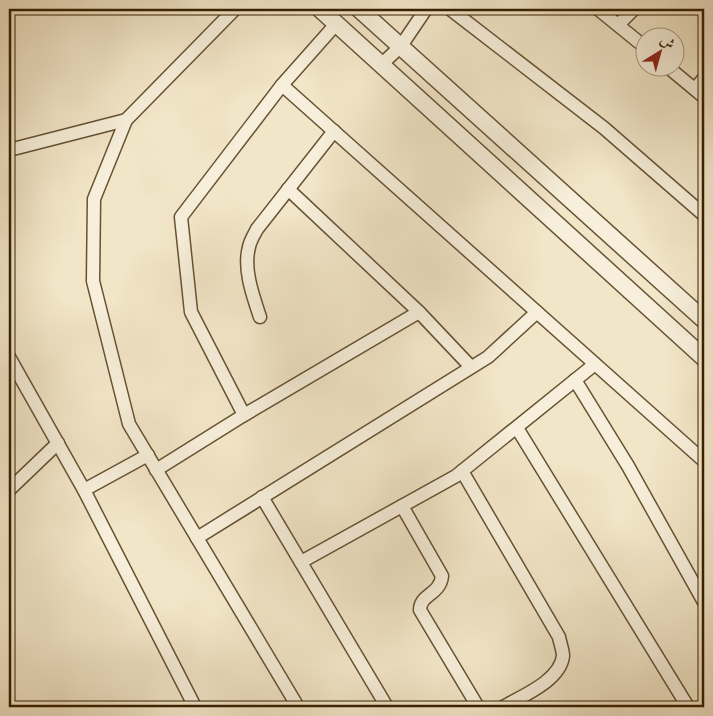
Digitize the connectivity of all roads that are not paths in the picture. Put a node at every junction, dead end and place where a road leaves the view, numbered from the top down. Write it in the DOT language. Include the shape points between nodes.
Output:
graph roads {
  1 [pos="235,9"];
  2 [pos="320,9"];
  3 [pos="359,9"];
  4 [pos="426,9"];
  5 [pos="450,9"];
  6 [pos="598,9"];
  7 [pos="634,9"];
  8 [pos="337,23"];
  9 [pos="618,25"];
  10 [pos="636,40"];
  11 [pos="402,46"];
  12 [pos="382,64"];
  13 [pos="681,78"];
  14 [pos="704,78"];
  15 [pos="282,85"];
  16 [pos="700,93"];
  17 [pos="126,120"];
  18 [pos="334,131"];
  19 [pos="9,150"];
  20 [pos="288,189"];
  21 [pos="704,215"];
  22 [pos="420,312"];
  23 [pos="537,312"];
  24 [pos="260,317"];
  25 [pos="704,320"];
  26 [pos="9,357"];
  27 [pos="704,358"];
  28 [pos="595,364"];
  29 [pos="472,367"];
  30 [pos="575,380"];
  31 [pos="244,415"];
  32 [pos="517,428"];
  33 [pos="58,443"];
  34 [pos="148,455"];
  35 [pos="704,462"];
  36 [pos="156,470"];
  37 [pos="462,471"];
  38 [pos="9,490"];
  39 [pos="84,490"];
  40 [pos="262,497"];
  41 [pos="402,506"];
  42 [pos="197,538"];
  43 [pos="301,562"];
  44 [pos="704,602"];
  45 [pos="194,707"];
  46 [pos="298,707"];
  47 [pos="387,707"];
  48 [pos="478,707"];
  49 [pos="502,707"];
  50 [pos="688,707"];
  1 -- 17 [label="street"];
  2 -- 8 [label="street"];
  3 -- 11 [label="street"];
  4 -- 11 [label="street"];
  5 -- 21 [label="street" via="604,128"];
  6 -- 9 [label="street"];
  7 -- 9 [label="street"];
  8 -- 12 [label="street"];
  8 -- 15 [label="street"];
  9 -- 10 [label="street"];
  11 -- 12 [label="street"];
  11 -- 25 [label="street"];
  12 -- 27 [label="street"];
  13 -- 16 [label="street"];
  14 -- 16 [label="street"];
  15 -- 18 [label="street"];
  15 -- 31 [label="street" via="181,217 191,312"];
  17 -- 19 [label="street"];
  17 -- 34 [label="street" via="94,200 93,281 130,424"];
  18 -- 20 [label="street"];
  18 -- 23 [label="street"];
  20 -- 22 [label="street"];
  20 -- 24 [label="street" via="257,229 249,248 247,266"];
  22 -- 29 [label="street"];
  22 -- 31 [label="street"];
  23 -- 28 [label="street"];
  23 -- 29 [label="street" via="488,357"];
  26 -- 33 [label="street"];
  28 -- 30 [label="street"];
  28 -- 35 [label="street"];
  29 -- 40 [label="street"];
  30 -- 32 [label="street"];
  30 -- 44 [label="street" via="628,466"];
  31 -- 36 [label="street"];
  32 -- 37 [label="street"];
  32 -- 50 [label="street"];
  33 -- 38 [label="street"];
  33 -- 39 [label="street"];
  34 -- 36 [label="street"];
  34 -- 39 [label="street"];
  36 -- 42 [label="street"];
  37 -- 41 [label="street"];
  37 -- 49 [label="street" via="559,637 563,655 559,670 550,679"];
  39 -- 45 [label="street"];
  40 -- 42 [label="street"];
  40 -- 43 [label="street"];
  41 -- 43 [label="street"];
  41 -- 48 [label="street" via="442,576 441,584 423,600 420,610"];
  42 -- 46 [label="street"];
  43 -- 47 [label="street"];
}
